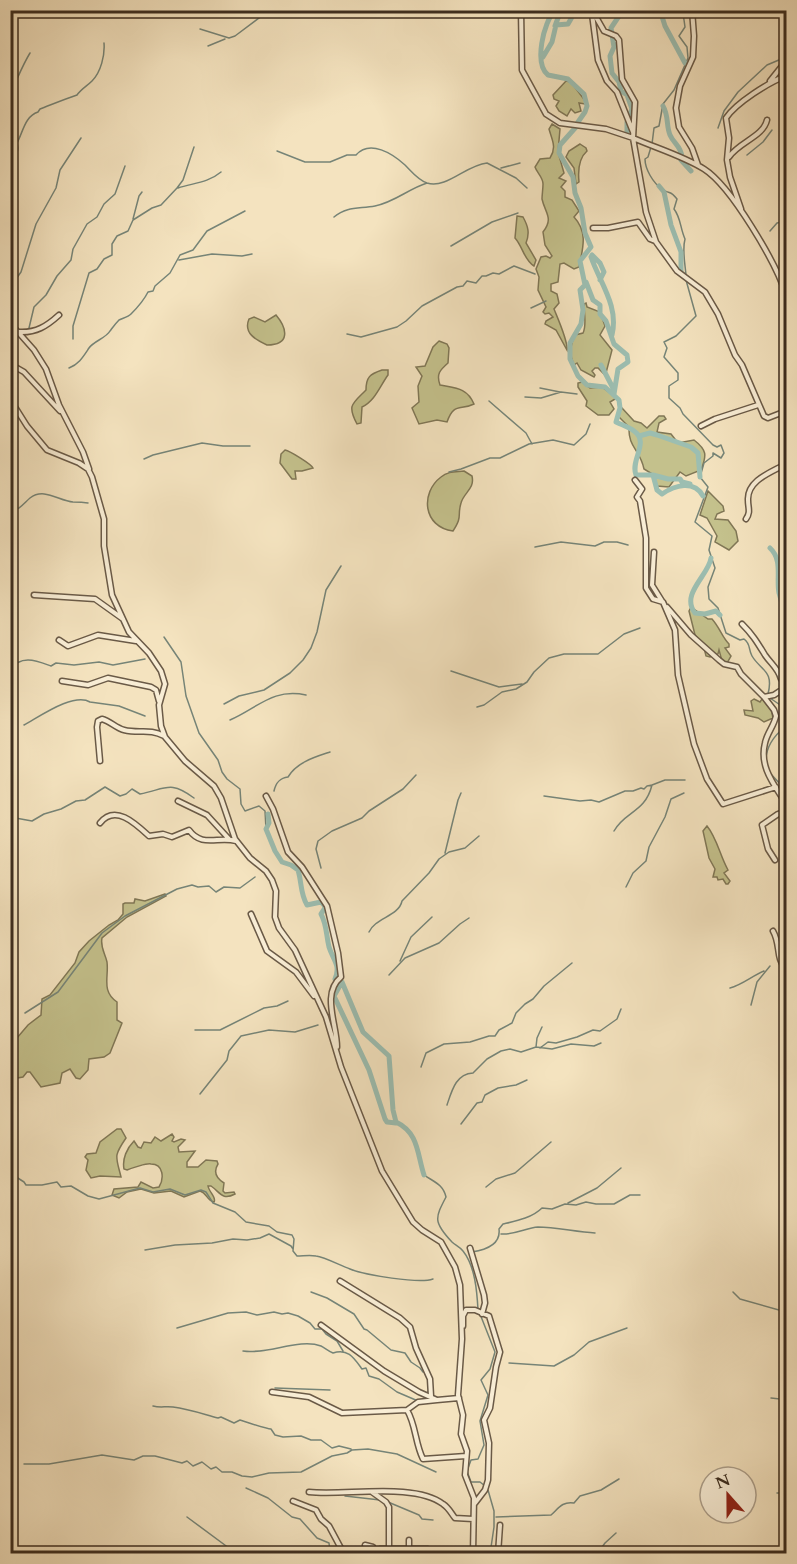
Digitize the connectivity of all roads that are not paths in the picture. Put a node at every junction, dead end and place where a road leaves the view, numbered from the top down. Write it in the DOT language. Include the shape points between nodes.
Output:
graph roads {
  1 [pos="521,10"];
  2 [pos="692,10"];
  3 [pos="592,11"];
  4 [pos="786,61"];
  5 [pos="786,76"];
  6 [pos="768,84"];
  7 [pos="767,120"];
  8 [pos="633,135"];
  9 [pos="727,160"];
  10 [pos="699,166"];
  11 [pos="742,213"];
  12 [pos="593,228"];
  13 [pos="656,242"];
  14 [pos="786,295"];
  15 [pos="58,315"];
  16 [pos="10,322"];
  17 [pos="18,332"];
  18 [pos="10,364"];
  19 [pos="10,399"];
  20 [pos="758,405"];
  21 [pos="786,411"];
  22 [pos="67,419"];
  23 [pos="701,426"];
  24 [pos="786,464"];
  25 [pos="92,477"];
  26 [pos="635,480"];
  27 [pos="746,519"];
  28 [pos="654,552"];
  29 [pos="34,596"];
  30 [pos="662,602"];
  31 [pos="124,620"];
  32 [pos="742,624"];
  33 [pos="59,640"];
  34 [pos="137,641"];
  35 [pos="62,681"];
  36 [pos="785,681"];
  37 [pos="764,697"];
  38 [pos="159,705"];
  39 [pos="165,737"];
  40 [pos="100,760"];
  41 [pos="776,787"];
  42 [pos="266,796"];
  43 [pos="177,801"];
  44 [pos="786,804"];
  45 [pos="786,811"];
  46 [pos="100,823"];
  47 [pos="229,839"];
  48 [pos="236,841"];
  49 [pos="775,860"];
  50 [pos="251,914"];
  51 [pos="773,931"];
  52 [pos="786,970"];
  53 [pos="320,1003"];
  54 [pos="337,1054"];
  55 [pos="470,1248"];
  56 [pos="340,1281"];
  57 [pos="482,1314"];
  58 [pos="321,1324"];
  59 [pos="462,1331"];
  60 [pos="272,1392"];
  61 [pos="431,1397"];
  62 [pos="459,1398"];
  63 [pos="437,1400"];
  64 [pos="407,1410"];
  65 [pos="466,1455"];
  66 [pos="309,1492"];
  67 [pos="372,1492"];
  68 [pos="293,1501"];
  69 [pos="474,1504"];
  70 [pos="473,1519"];
  71 [pos="501,1524"];
  72 [pos="409,1540"];
  73 [pos="365,1545"];
  74 [pos="389,1549"];
  75 [pos="409,1549"];
  76 [pos="373,1553"];
  77 [pos="344,1554"];
  78 [pos="431,1554"];
  79 [pos="473,1554"];
  80 [pos="498,1554"];
  1 -- 8 [label="street" via="522,70 546,114 560,123"];
  2 -- 10 [label="street" via="693,57 680,86 676,108 679,127"];
  3 -- 8 [label="street" via="598,60 617,92"];
  3 -- 8 [label="street" via="604,31 619,40 622,79 635,102"];
  4 -- 6 [label="street"];
  5 -- 6 [label="street"];
  6 -- 9 [label="street" via="726,118"];
  7 -- 9 [label="street"];
  8 -- 10 [label="street"];
  8 -- 13 [label="street" via="646,213"];
  9 -- 11 [label="street"];
  10 -- 11 [label="street" via="713,175"];
  11 -- 14 [label="street" via="777,270"];
  12 -- 13 [label="street" via="638,222"];
  13 -- 20 [label="street" via="676,271 705,292"];
  15 -- 17 [label="street" via="43,328"];
  16 -- 17 [label="street"];
  17 -- 22 [label="street" via="46,369"];
  18 -- 22 [label="street" via="39,386"];
  19 -- 25 [label="street" via="47,450 79,463"];
  20 -- 21 [label="street" via="768,418"];
  20 -- 23 [label="street"];
  22 -- 25 [label="street"];
  24 -- 27 [label="street" via="761,477 752,487"];
  25 -- 31 [label="street" via="104,519 112,595"];
  26 -- 30 [label="street" via="642,489 637,497 646,538 646,588 653,599"];
  28 -- 30 [label="street" via="652,585"];
  29 -- 31 [label="street" via="95,599"];
  30 -- 37 [label="street" via="691,635 724,664 737,667"];
  30 -- 41 [label="street" via="675,630 678,675 694,744 720,801 726,804"];
  31 -- 34 [label="street"];
  32 -- 36 [label="street"];
  33 -- 34 [label="street" via="68,646 98,635"];
  34 -- 38 [label="street" via="161,671 165,684"];
  35 -- 38 [label="street" via="88,685 108,678 151,687 156,690"];
  36 -- 37 [label="street" via="774,695"];
  37 -- 41 [label="street" via="776,716 765,741 764,759 766,772"];
  38 -- 39 [label="street"];
  39 -- 40 [label="street" via="154,731 121,729 102,719 97,727"];
  39 -- 48 [label="street" via="214,786"];
  41 -- 44 [label="street"];
  42 -- 54 [label="street" via="288,852 327,906 341,973 330,999"];
  43 -- 47 [label="street" via="203,812"];
  45 -- 49 [label="street" via="762,825"];
  46 -- 47 [label="street" via="117,815 132,821 149,836 172,837 189,830 208,842"];
  47 -- 48 [label="street"];
  48 -- 53 [label="street" via="272,880 276,891 275,918"];
  50 -- 53 [label="street" via="267,951 300,976"];
  51 -- 52 [label="street" via="778,956"];
  53 -- 54 [label="street"];
  54 -- 59 [label="street" via="382,1171 413,1222 441,1242 452,1260 459,1276"];
  55 -- 57 [label="street" via="484,1295"];
  56 -- 61 [label="street" via="411,1327 430,1379"];
  57 -- 59 [label="street" via="466,1310"];
  57 -- 69 [label="street" via="491,1319 500,1352 490,1408 484,1420 489,1443 488,1480"];
  58 -- 61 [label="street" via="384,1371"];
  59 -- 62 [label="street"];
  60 -- 64 [label="street" via="309,1397 342,1413"];
  61 -- 63 [label="street"];
  62 -- 63 [label="street"];
  62 -- 65 [label="street"];
  63 -- 64 [label="street" via="418,1402"];
  64 -- 65 [label="street" via="423,1459"];
  65 -- 69 [label="street" via="465,1475"];
  66 -- 67 [label="street"];
  67 -- 70 [label="street" via="420,1495 442,1503 455,1518"];
  67 -- 74 [label="street" via="389,1507"];
  68 -- 77 [label="street" via="316,1510"];
  69 -- 70 [label="street"];
  70 -- 79 [label="street"];
  71 -- 80 [label="street"];
  72 -- 75 [label="street"];
  73 -- 76 [label="street" via="373,1547"];
  74 -- 75 [label="street"];
  74 -- 76 [label="street"];
  75 -- 78 [label="street" via="428,1549"];
}
